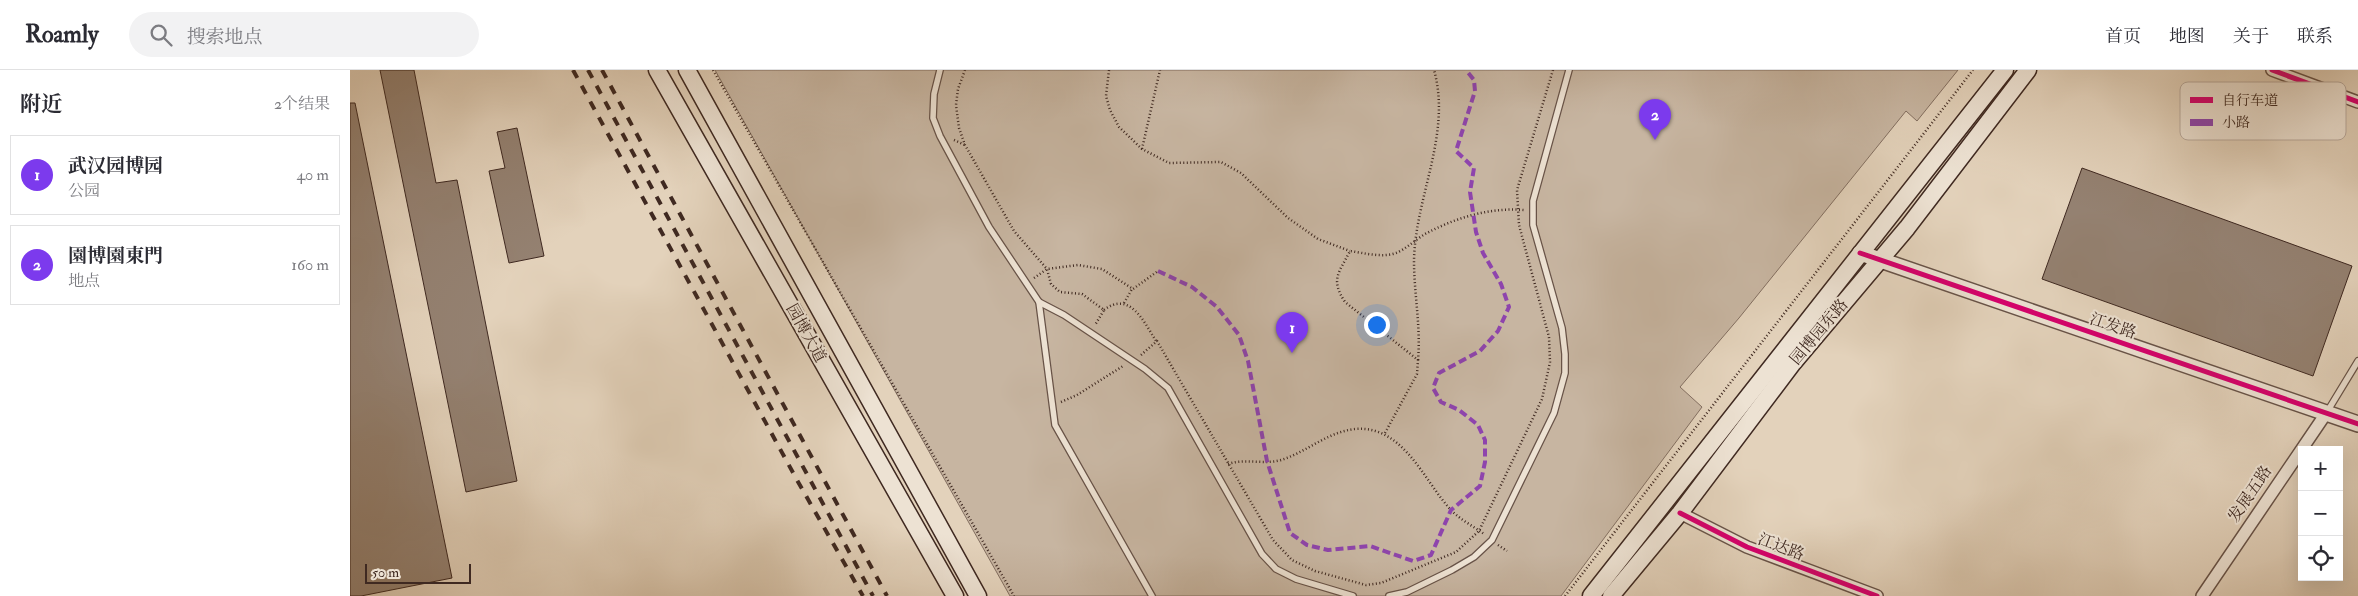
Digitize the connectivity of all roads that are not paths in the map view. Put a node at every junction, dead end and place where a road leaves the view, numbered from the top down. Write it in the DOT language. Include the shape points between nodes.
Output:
graph roads {
  1 [pos="657,70"];
  2 [pos="687,70"];
  3 [pos="940,70"];
  4 [pos="1570,70"];
  5 [pos="2005,70"];
  6 [pos="2028,70"];
  7 [pos="2272,70"];
  8 [pos="2304,82"];
  9 [pos="2346,98"];
  10 [pos="2358,102"];
  11 [pos="1860,253"];
  12 [pos="1879,260"];
  13 [pos="1039,302"];
  14 [pos="2358,361"];
  15 [pos="2327,412"];
  16 [pos="2358,424"];
  17 [pos="1680,513"];
  18 [pos="1407,594"];
  19 [pos="955,596"];
  20 [pos="978,596"];
  21 [pos="1152,596"];
  22 [pos="1353,596"];
  23 [pos="1389,596"];
  24 [pos="1591,596"];
  25 [pos="1611,596"];
  26 [pos="1877,596"];
  27 [pos="2202,596"];
  1 -- 19 [label="main road, 园博大道"];
  2 -- 20 [label="main road, 园博大道"];
  3 -- 13 [label="lane" via="933,118 940,136 989,227"];
  4 -- 18 [label="lane" via="1533,201 1533,225 1540,256 1562,328 1565,373 1554,413 1492,540 1474,557"];
  5 -- 11 [label="main road, 园博园东路"];
  6 -- 12 [label="main road, 园博园东路"];
  7 -- 8 [label="street"];
  9 -- 10 [label="street"];
  11 -- 12 [label="street, 江发路"];
  11 -- 24 [label="main road, 园博园东路"];
  12 -- 15 [label="street, 江发路"];
  12 -- 17 [label="main road, 园博园东路" via="1793,363"];
  13 -- 21 [label="lane" via="1056,425"];
  13 -- 22 [label="lane" via="1134,362 1168,388 1262,554 1276,570"];
  14 -- 15 [label="lane"];
  15 -- 16 [label="street, 江发路"];
  15 -- 27 [label="street, 发展五路"];
  17 -- 25 [label="main road, 园博园东路"];
  17 -- 26 [label="street, 江达路" via="1747,548"];
  18 -- 23 [label="lane"];
}
